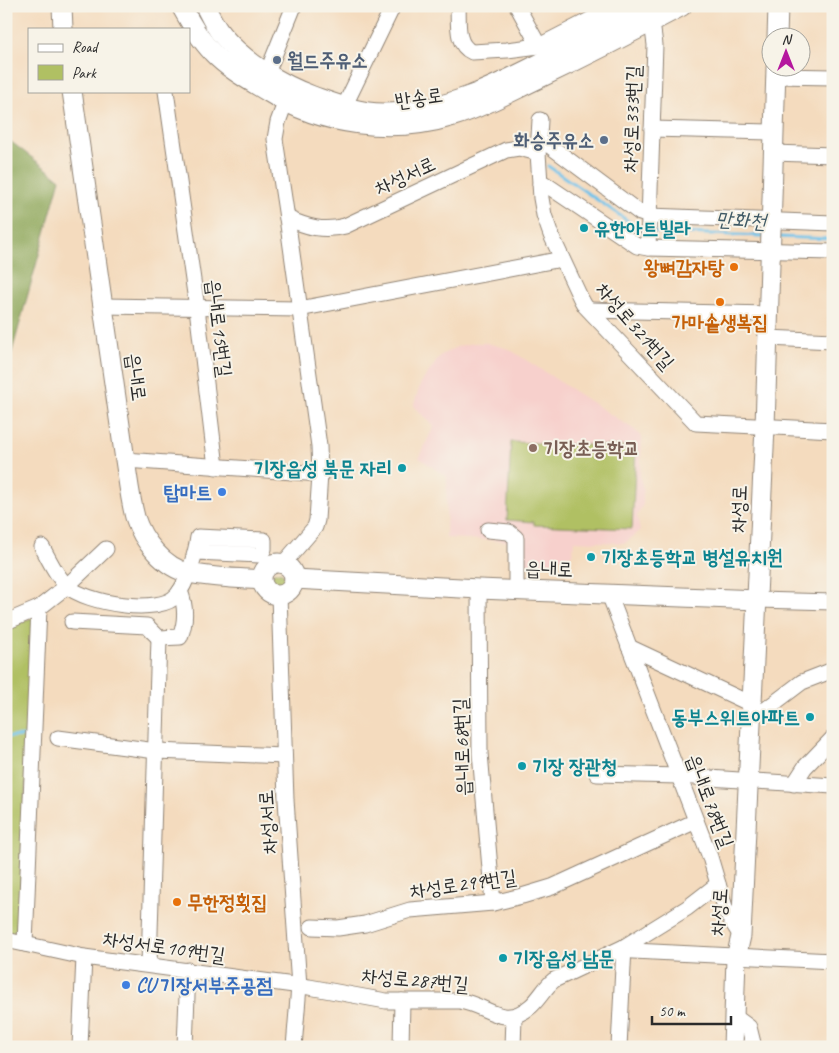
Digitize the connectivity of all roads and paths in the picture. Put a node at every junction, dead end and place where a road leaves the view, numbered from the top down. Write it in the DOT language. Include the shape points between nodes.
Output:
graph roads {
  1 [pos="62,6"];
  2 [pos="181,6"];
  3 [pos="204,6"];
  4 [pos="294,6"];
  5 [pos="393,6"];
  6 [pos="458,6"];
  7 [pos="517,6"];
  8 [pos="617,6"];
  9 [pos="682,6"];
  10 [pos="778,6"];
  11 [pos="628,11"];
  12 [pos="652,14"];
  13 [pos="63,28"];
  14 [pos="777,28"];
  15 [pos="539,46"];
  16 [pos="267,73"];
  17 [pos="812,75"];
  18 [pos="833,77"];
  19 [pos="776,78"];
  20 [pos="72,92"];
  21 [pos="166,92"];
  22 [pos="286,103"];
  23 [pos="344,107"];
  24 [pos="540,120"];
  25 [pos="652,129"];
  26 [pos="774,132"];
  27 [pos="538,150"];
  28 [pos="773,153"];
  29 [pos="833,155"];
  30 [pos="540,184"];
  31 [pos="288,218"];
  32 [pos="649,220"];
  33 [pos="771,222"];
  34 [pos="833,223"];
  35 [pos="648,244"];
  36 [pos="770,247"];
  37 [pos="833,252"];
  38 [pos="562,260"];
  39 [pos="103,306"];
  40 [pos="197,308"];
  41 [pos="299,309"];
  42 [pos="590,310"];
  43 [pos="769,314"];
  44 [pos="768,338"];
  45 [pos="833,341"];
  46 [pos="766,427"];
  47 [pos="833,430"];
  48 [pos="125,460"];
  49 [pos="216,468"];
  50 [pos="320,474"];
  51 [pos="488,530"];
  52 [pos="42,547"];
  53 [pos="106,549"];
  54 [pos="196,552"];
  55 [pos="283,564"];
  56 [pos="188,573"];
  57 [pos="294,579"];
  58 [pos="261,580"];
  59 [pos="67,586"];
  60 [pos="479,589"];
  61 [pos="180,591"];
  62 [pos="516,591"];
  63 [pos="609,594"];
  64 [pos="279,595"];
  65 [pos="758,600"];
  66 [pos="833,602"];
  67 [pos="39,608"];
  68 [pos="6,622"];
  69 [pos="72,622"];
  70 [pos="159,638"];
  71 [pos="629,647"];
  72 [pos="833,670"];
  73 [pos="752,709"];
  74 [pos="58,738"];
  75 [pos="833,738"];
  76 [pos="156,751"];
  77 [pos="284,756"];
  78 [pos="597,774"];
  79 [pos="679,776"];
  80 [pos="748,781"];
  81 [pos="794,784"];
  82 [pos="833,786"];
  83 [pos="696,821"];
  84 [pos="718,884"];
  85 [pos="493,903"];
  86 [pos="312,927"];
  87 [pos="741,936"];
  88 [pos="6,940"];
  89 [pos="25,944"];
  90 [pos="624,947"];
  91 [pos="84,957"];
  92 [pos="736,958"];
  93 [pos="833,961"];
  94 [pos="150,966"];
  95 [pos="188,970"];
  96 [pos="299,986"];
  97 [pos="402,1001"];
  98 [pos="734,1016"];
  99 [pos="514,1017"];
  100 [pos="80,1047"];
  101 [pos="184,1047"];
  102 [pos="294,1047"];
  103 [pos="401,1047"];
  104 [pos="513,1047"];
  105 [pos="619,1047"];
  106 [pos="733,1047"];
  107 [pos="754,1047"];
  1 -- 13 [label="main road"];
  2 -- 22 [label="main road, 반송로" via="213,53 242,76"];
  3 -- 16 [label="main road, 반송로" via="221,34"];
  4 -- 16 [label="street"];
  5 -- 23 [label="street"];
  6 -- 15 [label="street" via="460,39 467,50"];
  7 -- 15 [label="street"];
  8 -- 15 [label="street"];
  9 -- 12 [label="main road, 반송로"];
  10 -- 14 [label="main road"];
  11 -- 12 [label="main road, 반송로"];
  11 -- 23 [label="main road, 반송로" via="495,86 448,104 430,109 381,113"];
  12 -- 22 [label="main road, 반송로" via="568,65 474,110 431,122 364,125 335,120"];
  12 -- 25 [label="street, 차성로333번길" via="655,45"];
  16 -- 23 [label="main road, 반송로" via="297,90"];
  17 -- 18 [label="street"];
  19 -- 26 [label="main road"];
  20 -- 39 [label="main road, 읍내로"];
  21 -- 40 [label="street, 읍내로15번길"];
  22 -- 31 [label="street" via="274,139"];
  24 -- 27 [label="street, 차성로321번길"];
  25 -- 26 [label="street"];
  25 -- 32 [label="street, 차성로333번길"];
  26 -- 28 [label="main road"];
  27 -- 30 [label="street, 차성로321번길"];
  27 -- 31 [label="street, 차성서로" via="506,150 334,230 306,227"];
  27 -- 32 [label="street, 차성로333번길" via="545,144 550,146"];
  28 -- 29 [label="street"];
  28 -- 33 [label="main road"];
  30 -- 35 [label="street" via="545,184 637,246"];
  30 -- 38 [label="street, 차성로321번길" via="544,215"];
  31 -- 41 [label="street"];
  32 -- 33 [label="street, 차성로333번길"];
  32 -- 35 [label="street"];
  33 -- 34 [label="street, 차성로333번길"];
  33 -- 36 [label="main road, 차성로"];
  35 -- 36 [label="street"];
  36 -- 37 [label="street"];
  36 -- 43 [label="main road, 차성로"];
  38 -- 41 [label="street"];
  38 -- 42 [label="street, 차성로321번길"];
  39 -- 40 [label="street"];
  39 -- 48 [label="main road, 읍내로"];
  40 -- 41 [label="street"];
  40 -- 49 [label="street, 읍내로15번길"];
  41 -- 50 [label="street"];
  42 -- 43 [label="street"];
  42 -- 46 [label="street, 차성로321번길" via="696,423"];
  43 -- 44 [label="main road, 차성로"];
  44 -- 45 [label="street"];
  44 -- 46 [label="main road, 차성로"];
  46 -- 47 [label="street, 차성로321번길"];
  46 -- 65 [label="main road, 차성로"];
  48 -- 49 [label="street"];
  48 -- 56 [label="main road, 읍내로" via="135,516 144,535 166,562"];
  49 -- 50 [label="street"];
  50 -- 55 [label="street" via="315,527"];
  51 -- 62 [label="street" via="509,532 516,538"];
  52 -- 59 [label="street"];
  53 -- 59 [label="street"];
  54 -- 56 [label="street"];
  55 -- 57 [label="main road" via="289,567"];
  55 -- 58 [label="main road" via="275,563 265,568"];
  56 -- 58 [label="main road, 읍내로"];
  56 -- 61 [label="street"];
  57 -- 60 [label="main road, 읍내로"];
  57 -- 64 [label="main road" via="289,592"];
  58 -- 64 [label="main road" via="268,592"];
  59 -- 61 [label="street" via="90,598 116,605 161,603 170,601"];
  59 -- 67 [label="street"];
  60 -- 62 [label="main road, 읍내로"];
  60 -- 85 [label="street, 읍내로68번길" via="480,753"];
  61 -- 70 [label="street" via="184,600 184,626 180,636"];
  62 -- 63 [label="main road, 읍내로"];
  63 -- 65 [label="main road, 읍내로"];
  63 -- 71 [label="street, 읍내로78번길"];
  64 -- 77 [label="street, 차성서로"];
  65 -- 66 [label="street, 읍내로"];
  65 -- 73 [label="main road, 차성로"];
  67 -- 68 [label="street"];
  67 -- 89 [label="street"];
  69 -- 70 [label="street" via="147,626"];
  70 -- 76 [label="street"];
  71 -- 73 [label="street"];
  71 -- 79 [label="street, 읍내로78번길"];
  72 -- 73 [label="street" via="802,682 765,710"];
  73 -- 80 [label="main road, 차성로"];
  74 -- 76 [label="street"];
  75 -- 81 [label="street" via="805,767"];
  76 -- 77 [label="street"];
  76 -- 94 [label="street"];
  77 -- 96 [label="street, 차성서로"];
  78 -- 79 [label="street"];
  79 -- 80 [label="street"];
  79 -- 83 [label="street, 읍내로78번길"];
  80 -- 81 [label="street"];
  80 -- 87 [label="main road, 차성로"];
  81 -- 82 [label="street"];
  83 -- 84 [label="street, 읍내로78번길"];
  83 -- 85 [label="street, 차성로299번길" via="552,888"];
  84 -- 87 [label="street, 읍내로78번길" via="727,914"];
  84 -- 90 [label="street" via="687,908"];
  85 -- 86 [label="street, 차성로299번길" via="410,910 365,924 338,928"];
  87 -- 92 [label="main road, 차성로"];
  88 -- 89 [label="street, 차성서로109번길"];
  89 -- 91 [label="street, 차성서로109번길"];
  90 -- 92 [label="street" via="633,951"];
  90 -- 99 [label="street" via="554,980 531,1006"];
  90 -- 105 [label="street"];
  91 -- 94 [label="street, 차성서로109번길"];
  91 -- 100 [label="street"];
  92 -- 93 [label="street"];
  92 -- 98 [label="main road, 차성로"];
  94 -- 95 [label="street, 차성서로109번길"];
  95 -- 96 [label="street, 차성서로109번길"];
  95 -- 101 [label="street"];
  96 -- 97 [label="street, 차성로287번길"];
  96 -- 102 [label="street, 차성서로"];
  97 -- 99 [label="street, 차성로287번길" via="460,1001"];
  97 -- 103 [label="street"];
  98 -- 106 [label="main road, 차성로"];
  98 -- 107 [label="street" via="749,1028"];
  99 -- 104 [label="street"];
}
